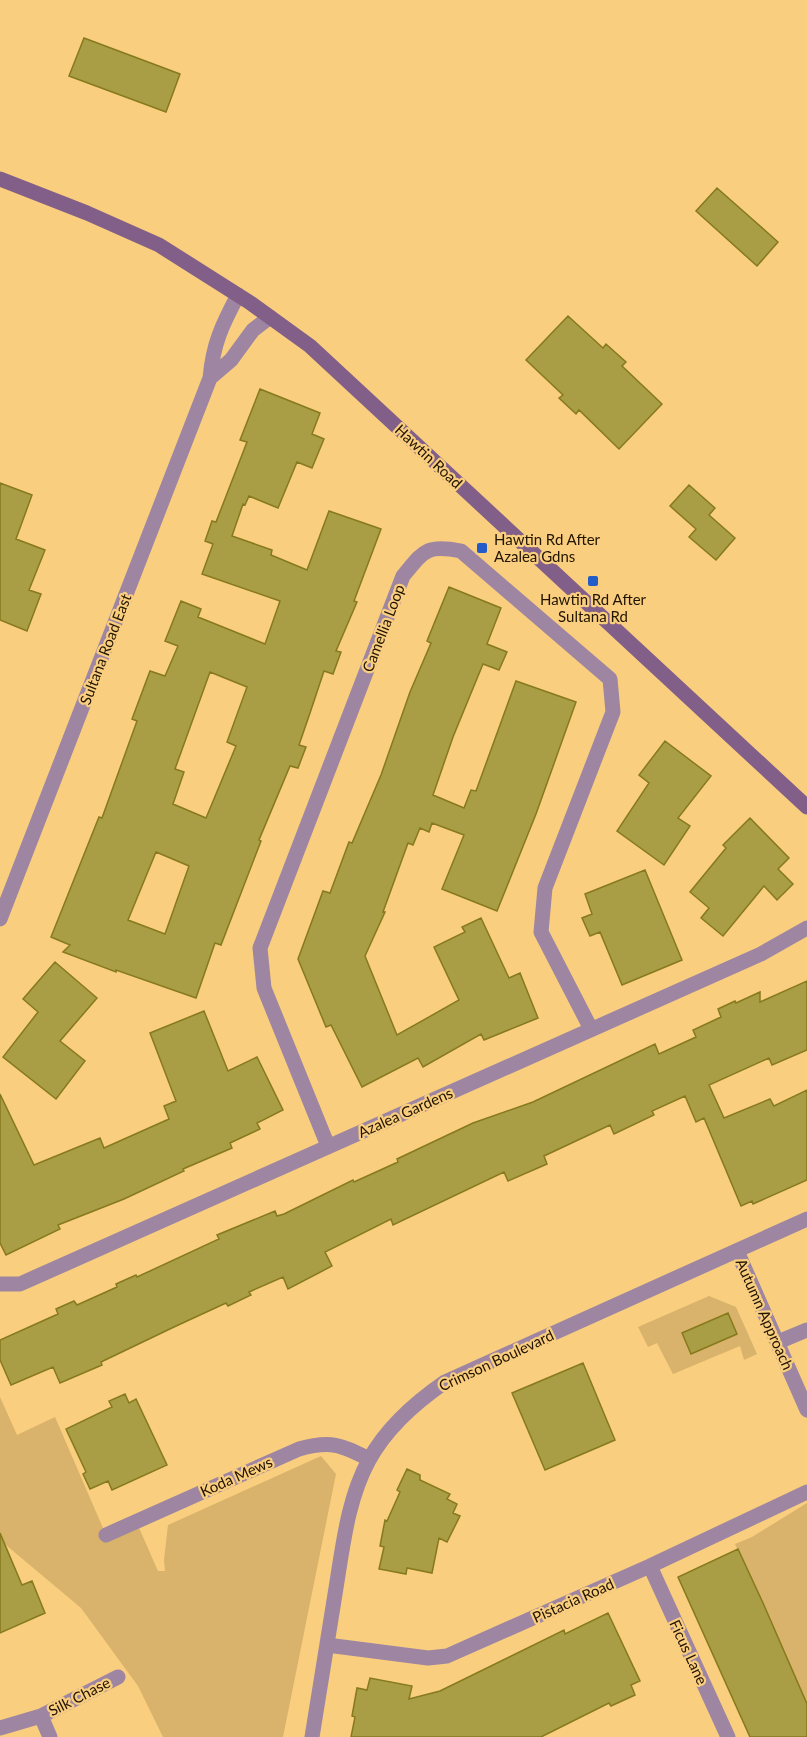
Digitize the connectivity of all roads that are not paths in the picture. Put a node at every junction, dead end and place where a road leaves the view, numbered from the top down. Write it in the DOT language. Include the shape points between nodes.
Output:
graph roads {
  1 [pos="0,179"];
  2 [pos="238,295"];
  3 [pos="270,317"];
  4 [pos="210,378"];
  5 [pos="807,807"];
  6 [pos="0,919"];
  7 [pos="807,928"];
  8 [pos="591,1029"];
  9 [pos="328,1146"];
  10 [pos="807,1219"];
  11 [pos="737,1251"];
  12 [pos="0,1284"];
  13 [pos="807,1330"];
  14 [pos="778,1342"];
  15 [pos="807,1410"];
  16 [pos="369,1459"];
  17 [pos="807,1492"];
  18 [pos="106,1535"];
  19 [pos="650,1566"];
  20 [pos="327,1645"];
  21 [pos="118,1677"];
  22 [pos="40,1716"];
  23 [pos="0,1728"];
  24 [pos="50,1737"];
  25 [pos="312,1737"];
  26 [pos="728,1737"];
  1 -- 2 [label="main road, Hawtin Road" via="159,245"];
  2 -- 3 [label="main road, Hawtin Road"];
  2 -- 4 [label="street, Sultana Road East" via="212,351"];
  3 -- 4 [label="street, Sultana Road East" via="253,330 231,360"];
  3 -- 5 [label="main road, Hawtin Road" via="310,346"];
  4 -- 6 [label="street, Sultana Road East"];
  7 -- 8 [label="street, Azalea Gardens" via="760,954"];
  8 -- 9 [label="street, Azalea Gardens"];
  8 -- 9 [label="street, Camellia Loop" via="541,932 545,888 613,712 610,679 461,551 424,551 402,576 260,948 264,988"];
  9 -- 12 [label="street, Azalea Gardens" via="20,1284"];
  10 -- 11 [label="street, Crimson Boulevard"];
  11 -- 14 [label="street, Autumn Approach"];
  11 -- 16 [label="street, Crimson Boulevard" via="445,1382 407,1411"];
  13 -- 14 [label="street"];
  14 -- 15 [label="street, Autumn Approach"];
  16 -- 18 [label="street, Koda Mews" via="332,1444 299,1449"];
  16 -- 20 [label="street, Crimson Boulevard" via="357,1487 346,1532"];
  17 -- 19 [label="street, Pistacia Road"];
  19 -- 20 [label="street, Pistacia Road" via="447,1656 428,1658"];
  19 -- 26 [label="street, Ficus Lane"];
  20 -- 25 [label="street, Crimson Boulevard"];
  21 -- 22 [label="street, Silk Chase"];
  22 -- 23 [label="street, Silk Chase"];
  22 -- 24 [label="street, Silk Chase"];
}
